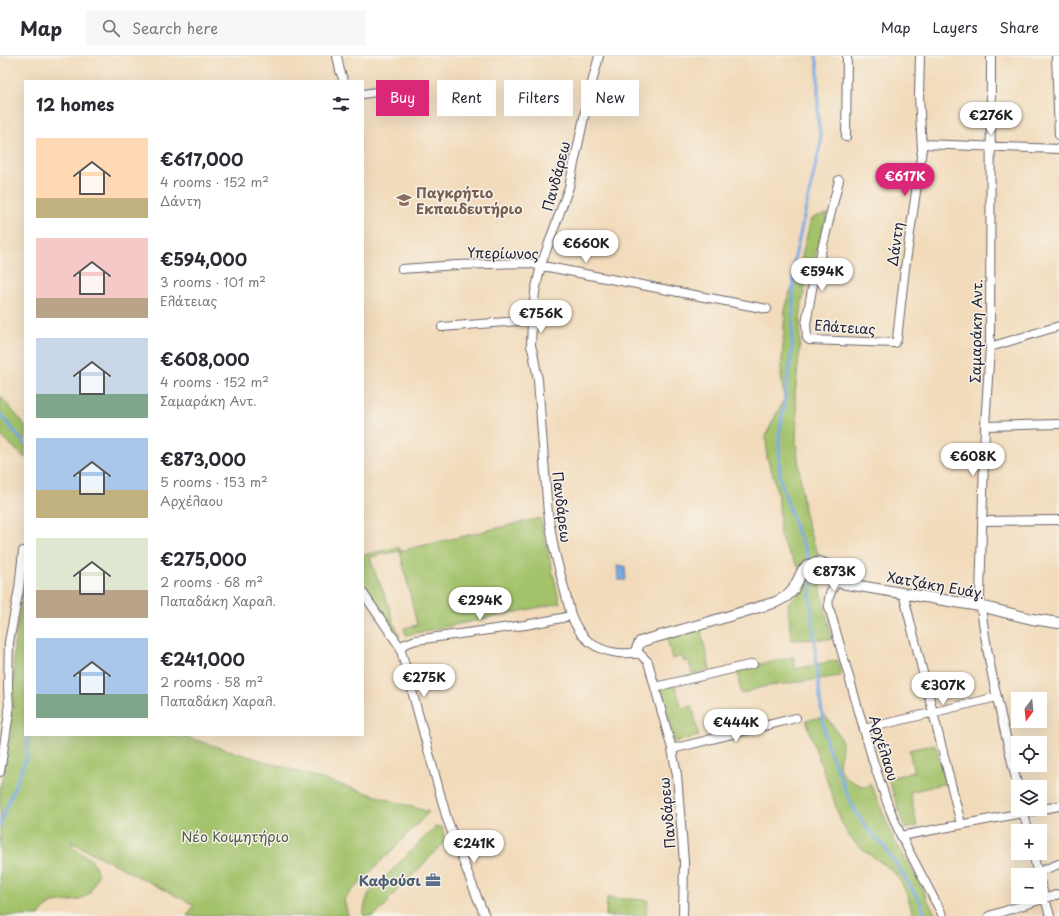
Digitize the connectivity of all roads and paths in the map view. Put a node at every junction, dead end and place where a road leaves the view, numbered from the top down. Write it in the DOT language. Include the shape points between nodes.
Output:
graph roads {
  1 [pos="337,56"];
  2 [pos="599,56"];
  3 [pos="846,56"];
  4 [pos="920,56"];
  5 [pos="991,56"];
  6 [pos="1056,56"];
  7 [pos="344,80"];
  8 [pos="376,92"];
  9 [pos="364,94"];
  10 [pos="1059,135"];
  11 [pos="846,137"];
  12 [pos="922,144"];
  13 [pos="991,146"];
  14 [pos="1059,149"];
  15 [pos="839,180"];
  16 [pos="541,265"];
  17 [pos="402,269"];
  18 [pos="767,309"];
  19 [pos="532,320"];
  20 [pos="1059,326"];
  21 [pos="442,327"];
  22 [pos="897,339"];
  23 [pos="990,347"];
  24 [pos="1059,424"];
  25 [pos="985,426"];
  26 [pos="1059,520"];
  27 [pos="982,521"];
  28 [pos="23,551"];
  29 [pos="837,581"];
  30 [pos="903,593"];
  31 [pos="364,594"];
  32 [pos="980,606"];
  33 [pos="571,615"];
  34 [pos="1059,624"];
  35 [pos="400,647"];
  36 [pos="634,653"];
  37 [pos="752,664"];
  38 [pos="655,687"];
  39 [pos="997,697"];
  40 [pos="934,712"];
  41 [pos="796,718"];
  42 [pos="864,729"];
  43 [pos="672,748"];
  44 [pos="0,772"];
  45 [pos="1016,780"];
  46 [pos="1059,806"];
  47 [pos="1047,808"];
  48 [pos="1011,814"];
  49 [pos="961,824"];
  50 [pos="901,836"];
  51 [pos="1059,864"];
  52 [pos="1047,870"];
  53 [pos="1059,894"];
  54 [pos="1047,898"];
  55 [pos="1029,904"];
  56 [pos="1046,904"];
  57 [pos="485,916"];
  58 [pos="683,916"];
  59 [pos="943,916"];
  60 [pos="989,916"];
  61 [pos="1050,916"];
  1 -- 7 [label="street"];
  2 -- 16 [label="street, Πανδάρεω" via="569,187"];
  3 -- 11 [label="street"];
  4 -- 12 [label="street, Δάντη"];
  5 -- 13 [label="street, Σαμαράκη Αντ."];
  6 -- 10 [label="street"];
  8 -- 9 [label="street"];
  12 -- 13 [label="street"];
  12 -- 22 [label="street, Δάντη"];
  13 -- 14 [label="street"];
  13 -- 23 [label="street, Σαμαράκη Αντ."];
  15 -- 22 [label="street, Ελάτειας" via="812,289 806,324 807,338 822,341 894,343"];
  16 -- 17 [label="street, Υπερίωνος" via="515,263"];
  16 -- 18 [label="street, Υπερίωνος"];
  16 -- 19 [label="street, Πανδάρεω"];
  19 -- 21 [label="street"];
  19 -- 33 [label="street, Πανδάρεω" via="531,346 538,380 548,514"];
  20 -- 23 [label="street"];
  23 -- 25 [label="street, Σαμαράκη Αντ."];
  24 -- 25 [label="street"];
  25 -- 27 [label="street, Σαμαράκη Αντ."];
  26 -- 27 [label="street"];
  27 -- 32 [label="street, Σαμαράκη Αντ."];
  28 -- 44 [label="street" via="9,642 9,712"];
  29 -- 30 [label="street, Χατζάκη Ευάγ."];
  29 -- 36 [label="street" via="826,564 812,563 804,568 792,590 776,602 640,642"];
  29 -- 42 [label="street, Αρχέλαου" via="829,595 829,607"];
  30 -- 32 [label="street, Χατζάκη Ευάγ."];
  30 -- 40 [label="street"];
  31 -- 35 [label="street"];
  32 -- 34 [label="street, Χατζάκη Ευάγ."];
  32 -- 39 [label="street, Σαμαράκη Αντ."];
  33 -- 35 [label="street" via="525,625 416,640"];
  33 -- 36 [label="street, Πανδάρεω" via="589,643 614,652"];
  35 -- 57 [label="street" via="447,819"];
  36 -- 38 [label="street, Πανδάρεω" via="640,654 648,662"];
  37 -- 38 [label="street"];
  38 -- 43 [label="street, Πανδάρεω"];
  39 -- 40 [label="street"];
  39 -- 45 [label="street, Σαμαράκη Αντ."];
  40 -- 42 [label="street"];
  40 -- 49 [label="street"];
  41 -- 43 [label="street"];
  42 -- 50 [label="street, Αρχέλαου" via="881,785"];
  43 -- 58 [label="street, Πανδάρεω" via="681,812 684,862"];
  46 -- 47 [label="street"];
  48 -- 49 [label="street"];
  49 -- 50 [label="street"];
  50 -- 59 [label="street, Αρχέλαου"];
  51 -- 52 [label="street"];
  53 -- 54 [label="street"];
  55 -- 60 [label="street"];
  56 -- 61 [label="street"];
}
